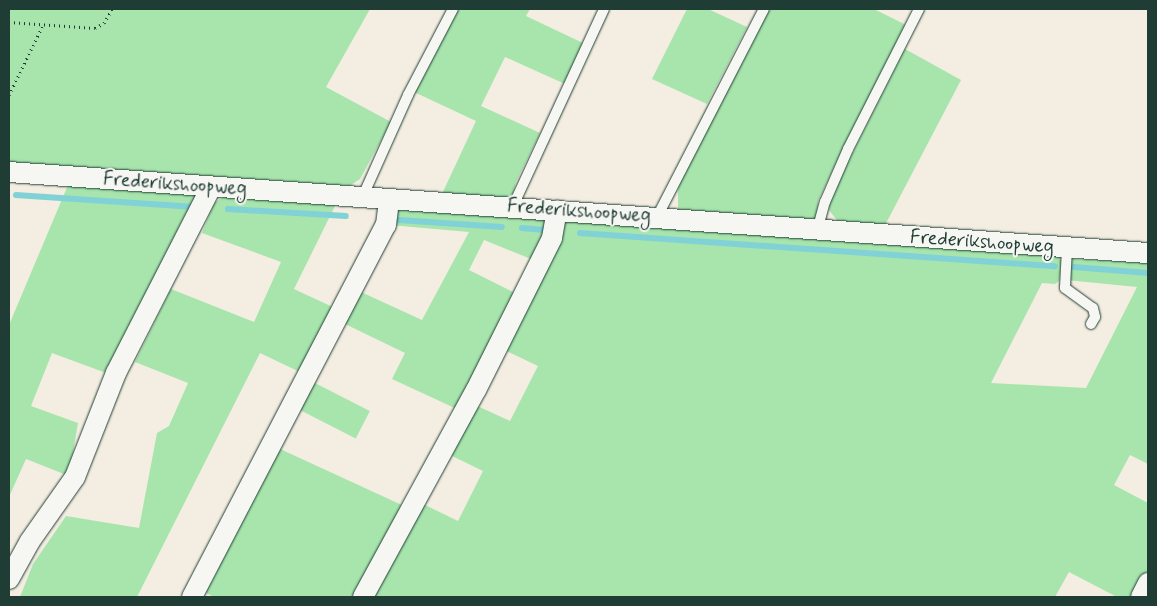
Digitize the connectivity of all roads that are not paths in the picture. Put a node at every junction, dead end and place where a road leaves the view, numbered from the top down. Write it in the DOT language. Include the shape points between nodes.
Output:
graph roads {
  1 [pos="453,9"];
  2 [pos="604,9"];
  3 [pos="764,9"];
  4 [pos="919,9"];
  5 [pos="9,172"];
  6 [pos="211,187"];
  7 [pos="362,198"];
  8 [pos="389,199"];
  9 [pos="513,206"];
  10 [pos="558,210"];
  11 [pos="657,217"];
  12 [pos="817,231"];
  13 [pos="1067,248"];
  14 [pos="1148,253"];
  15 [pos="1091,324"];
  16 [pos="9,580"];
  17 [pos="1148,583"];
  18 [pos="192,597"];
  19 [pos="363,597"];
  20 [pos="1141,597"];
  1 -- 7 [label="lane" via="408,95"];
  2 -- 9 [label="lane"];
  3 -- 11 [label="lane"];
  4 -- 12 [label="lane" via="848,149 825,202"];
  5 -- 6 [label="street, Frederikshoopweg"];
  6 -- 7 [label="street, Frederikshoopweg"];
  6 -- 16 [label="street" via="116,373 75,477 30,540"];
  7 -- 8 [label="street, Frederikshoopweg"];
  8 -- 9 [label="street, Frederikshoopweg"];
  8 -- 18 [label="street" via="386,226"];
  9 -- 10 [label="street, Frederikshoopweg"];
  10 -- 11 [label="street, Frederikshoopweg"];
  10 -- 19 [label="street" via="552,238 476,390"];
  11 -- 12 [label="street, Frederikshoopweg"];
  12 -- 13 [label="street, Frederikshoopweg"];
  13 -- 14 [label="street, Frederikshoopweg"];
  13 -- 15 [label="lane" via="1065,288 1093,308"];
  17 -- 20 [label="street"];
}
